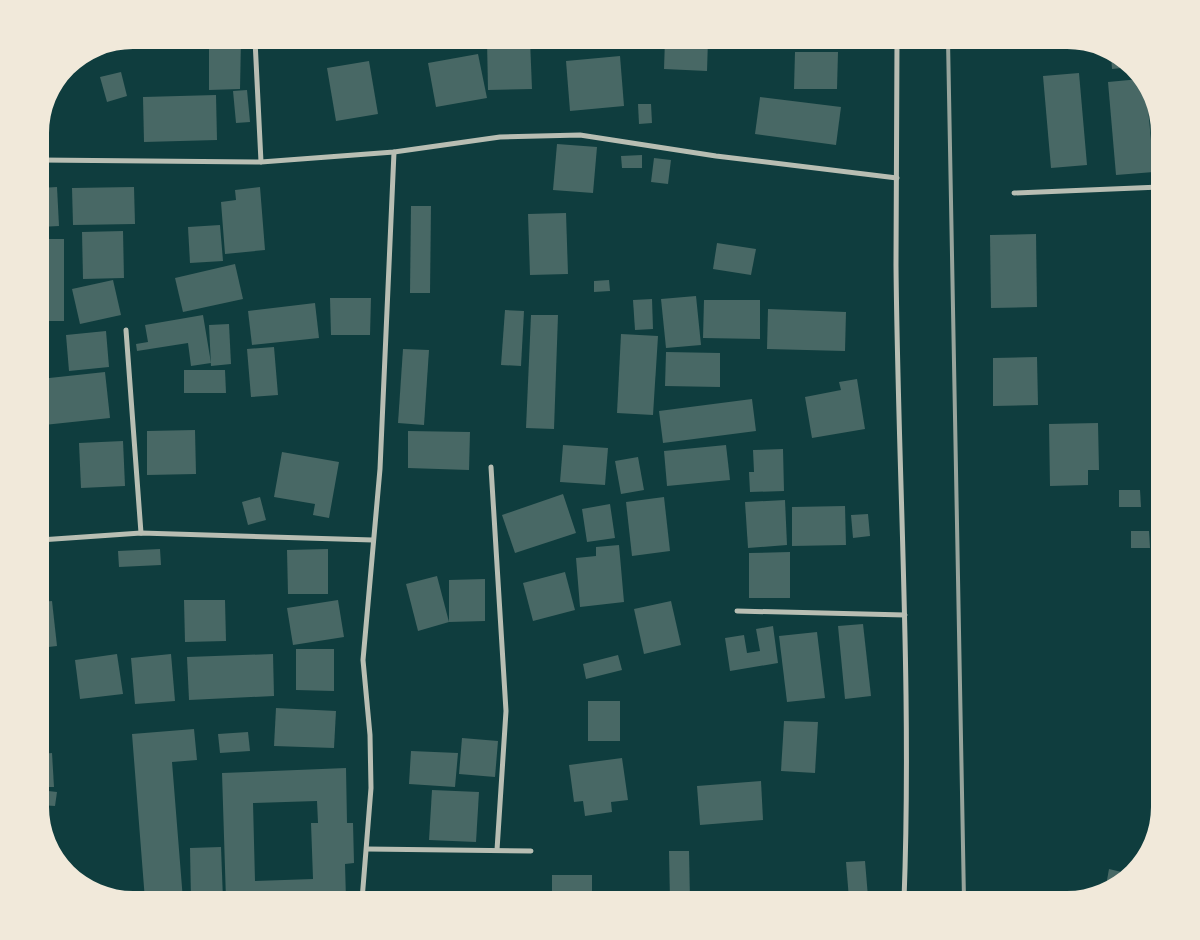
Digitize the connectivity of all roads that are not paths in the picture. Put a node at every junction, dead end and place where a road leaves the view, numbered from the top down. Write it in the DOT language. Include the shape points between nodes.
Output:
graph roads {
  1 [pos="255,49"];
  2 [pos="897,49"];
  3 [pos="394,152"];
  4 [pos="49,160"];
  5 [pos="261,162"];
  6 [pos="897,178"];
  7 [pos="1151,187"];
  8 [pos="1014,194"];
  9 [pos="126,330"];
  10 [pos="491,467"];
  11 [pos="141,533"];
  12 [pos="49,539"];
  13 [pos="373,540"];
  14 [pos="737,611"];
  15 [pos="905,615"];
  16 [pos="368,849"];
  17 [pos="497,850"];
  18 [pos="532,852"];
  19 [pos="363,891"];
  20 [pos="904,891"];
  1 -- 5 [label="street"];
  2 -- 6 [label="street"];
  3 -- 5 [label="street"];
  3 -- 6 [label="street" via="500,137 580,135"];
  3 -- 13 [label="street" via="380,469"];
  4 -- 5 [label="street"];
  6 -- 15 [label="street" via="896,265"];
  7 -- 8 [label="street"];
  9 -- 11 [label="street"];
  10 -- 17 [label="street" via="506,712"];
  11 -- 12 [label="street"];
  11 -- 13 [label="street"];
  13 -- 16 [label="street" via="363,660 370,735"];
  14 -- 15 [label="street"];
  15 -- 20 [label="street"];
  16 -- 17 [label="street"];
  16 -- 19 [label="street"];
  17 -- 18 [label="street"];
}
